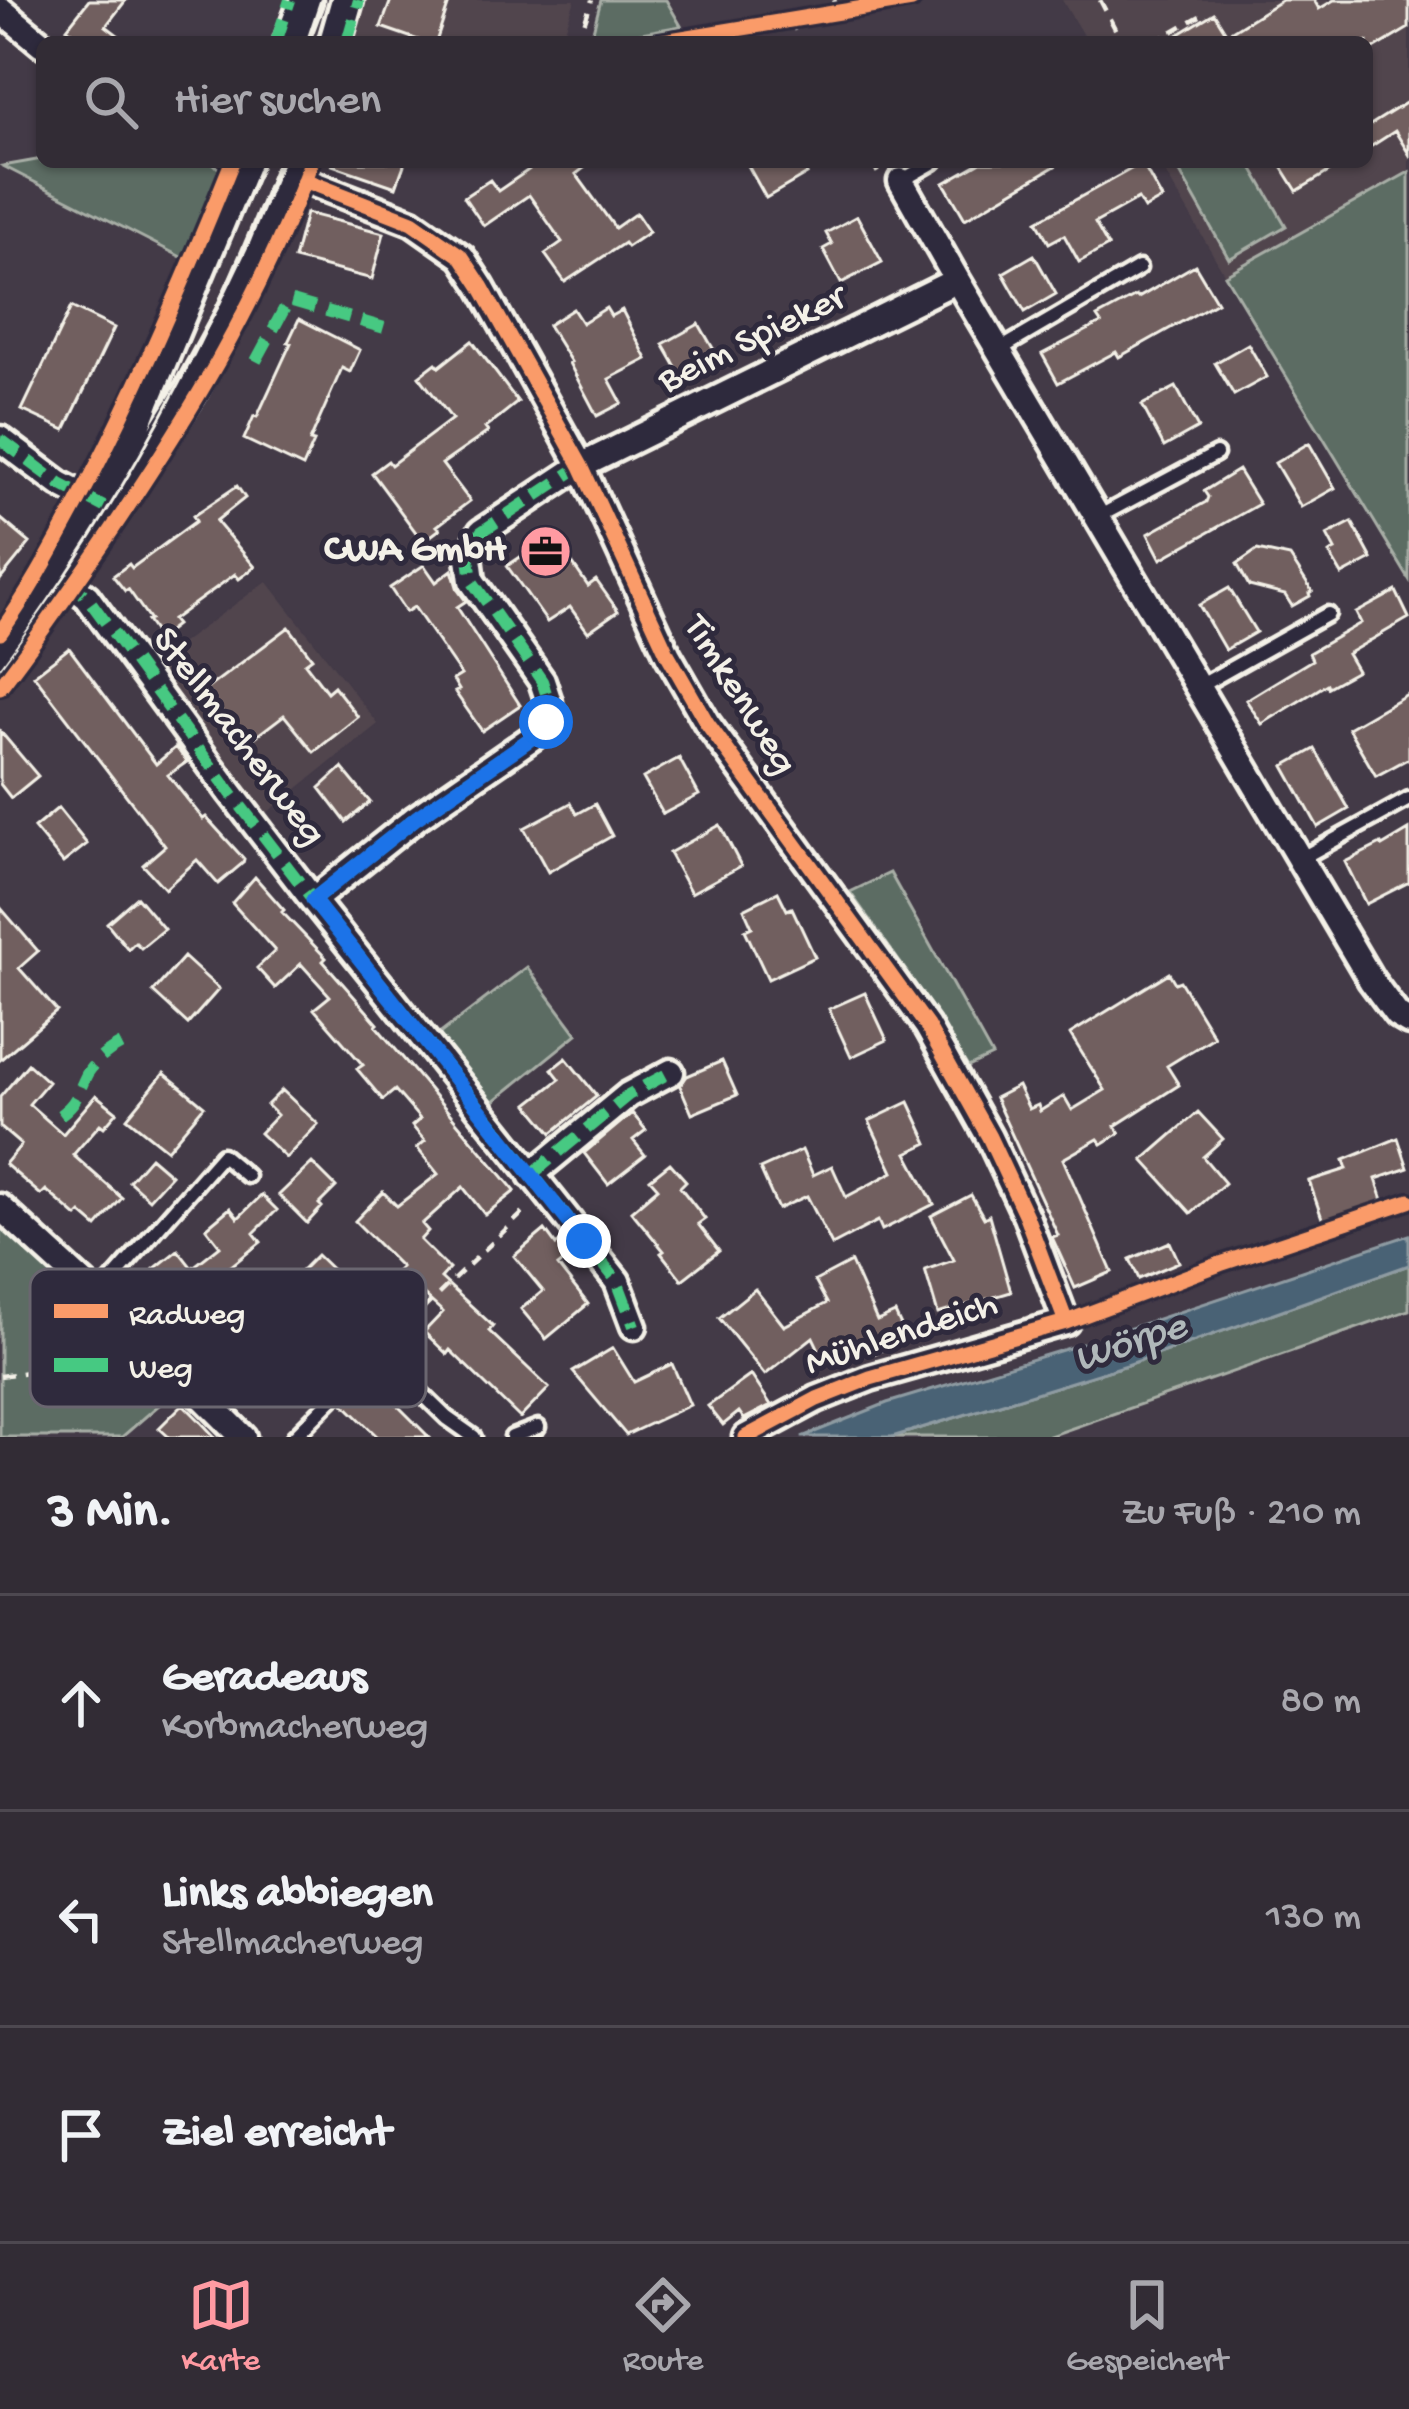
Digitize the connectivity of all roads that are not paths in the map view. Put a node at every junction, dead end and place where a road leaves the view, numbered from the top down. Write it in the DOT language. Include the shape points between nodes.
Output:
graph roads {
  1 [pos="306,0"];
  2 [pos="347,0"];
  3 [pos="5,7"];
  4 [pos="292,36"];
  5 [pos="337,36"];
  6 [pos="36,38"];
  7 [pos="242,168"];
  8 [pos="924,168"];
  9 [pos="296,169"];
  10 [pos="901,181"];
  11 [pos="1139,268"];
  12 [pos="957,280"];
  13 [pos="999,350"];
  14 [pos="0,439"];
  15 [pos="1216,454"];
  16 [pos="581,466"];
  17 [pos="104,507"];
  18 [pos="1098,518"];
  19 [pos="59,575"];
  20 [pos="1328,614"];
  21 [pos="0,660"];
  22 [pos="1198,687"];
  23 [pos="1409,799"];
  24 [pos="1300,859"];
  25 [pos="313,900"];
  26 [pos="1409,1022"];
  27 [pos="671,1072"];
  28 [pos="247,1176"];
  29 [pos="537,1184"];
  30 [pos="0,1208"];
  31 [pos="1220,1264"];
  32 [pos="67,1269"];
  33 [pos="121,1269"];
  34 [pos="1066,1322"];
  35 [pos="634,1326"];
  36 [pos="426,1398"];
  37 [pos="213,1407"];
  38 [pos="324,1407"];
  39 [pos="538,1427"];
  40 [pos="243,1437"];
  41 [pos="294,1437"];
  42 [pos="474,1437"];
  43 [pos="512,1437"];
  44 [pos="746,1437"];
  1 -- 4 [label="street"];
  2 -- 5 [label="street"];
  3 -- 6 [label="street"];
  7 -- 17 [label="street"];
  8 -- 10 [label="lane"];
  9 -- 16 [label="street, Timkenweg" via="412,222 462,257"];
  9 -- 17 [label="street" via="189,394"];
  10 -- 12 [label="street"];
  11 -- 13 [label="lane"];
  12 -- 13 [label="street"];
  12 -- 16 [label="street, Beim Spieker"];
  13 -- 18 [label="street"];
  14 -- 17 [label="street"];
  15 -- 18 [label="lane"];
  16 -- 25 [label="street, Beim Spieker" via="481,532 470,558 472,580 542,681 546,722"];
  16 -- 34 [label="street, Timkenweg" via="706,723 927,1026 989,1137"];
  17 -- 19 [label="street"];
  18 -- 22 [label="street"];
  19 -- 21 [label="street"];
  19 -- 25 [label="street, Stellmacherweg" via="87,597"];
  20 -- 22 [label="lane"];
  22 -- 24 [label="street"];
  23 -- 24 [label="lane"];
  24 -- 26 [label="street" via="1371,980"];
  25 -- 29 [label="street, Stellmacherweg"];
  27 -- 29 [label="street" via="628,1095"];
  28 -- 33 [label="lane" via="222,1155"];
  29 -- 35 [label="street, Stellmacherweg" via="616,1281"];
  30 -- 32 [label="street"];
  31 -- 34 [label="lane, Mühlendeich"];
  34 -- 44 [label="street, Mühlendeich" via="870,1378"];
  36 -- 42 [label="lane"];
  37 -- 40 [label="street"];
  38 -- 41 [label="lane"];
  39 -- 43 [label="lane"];
}
